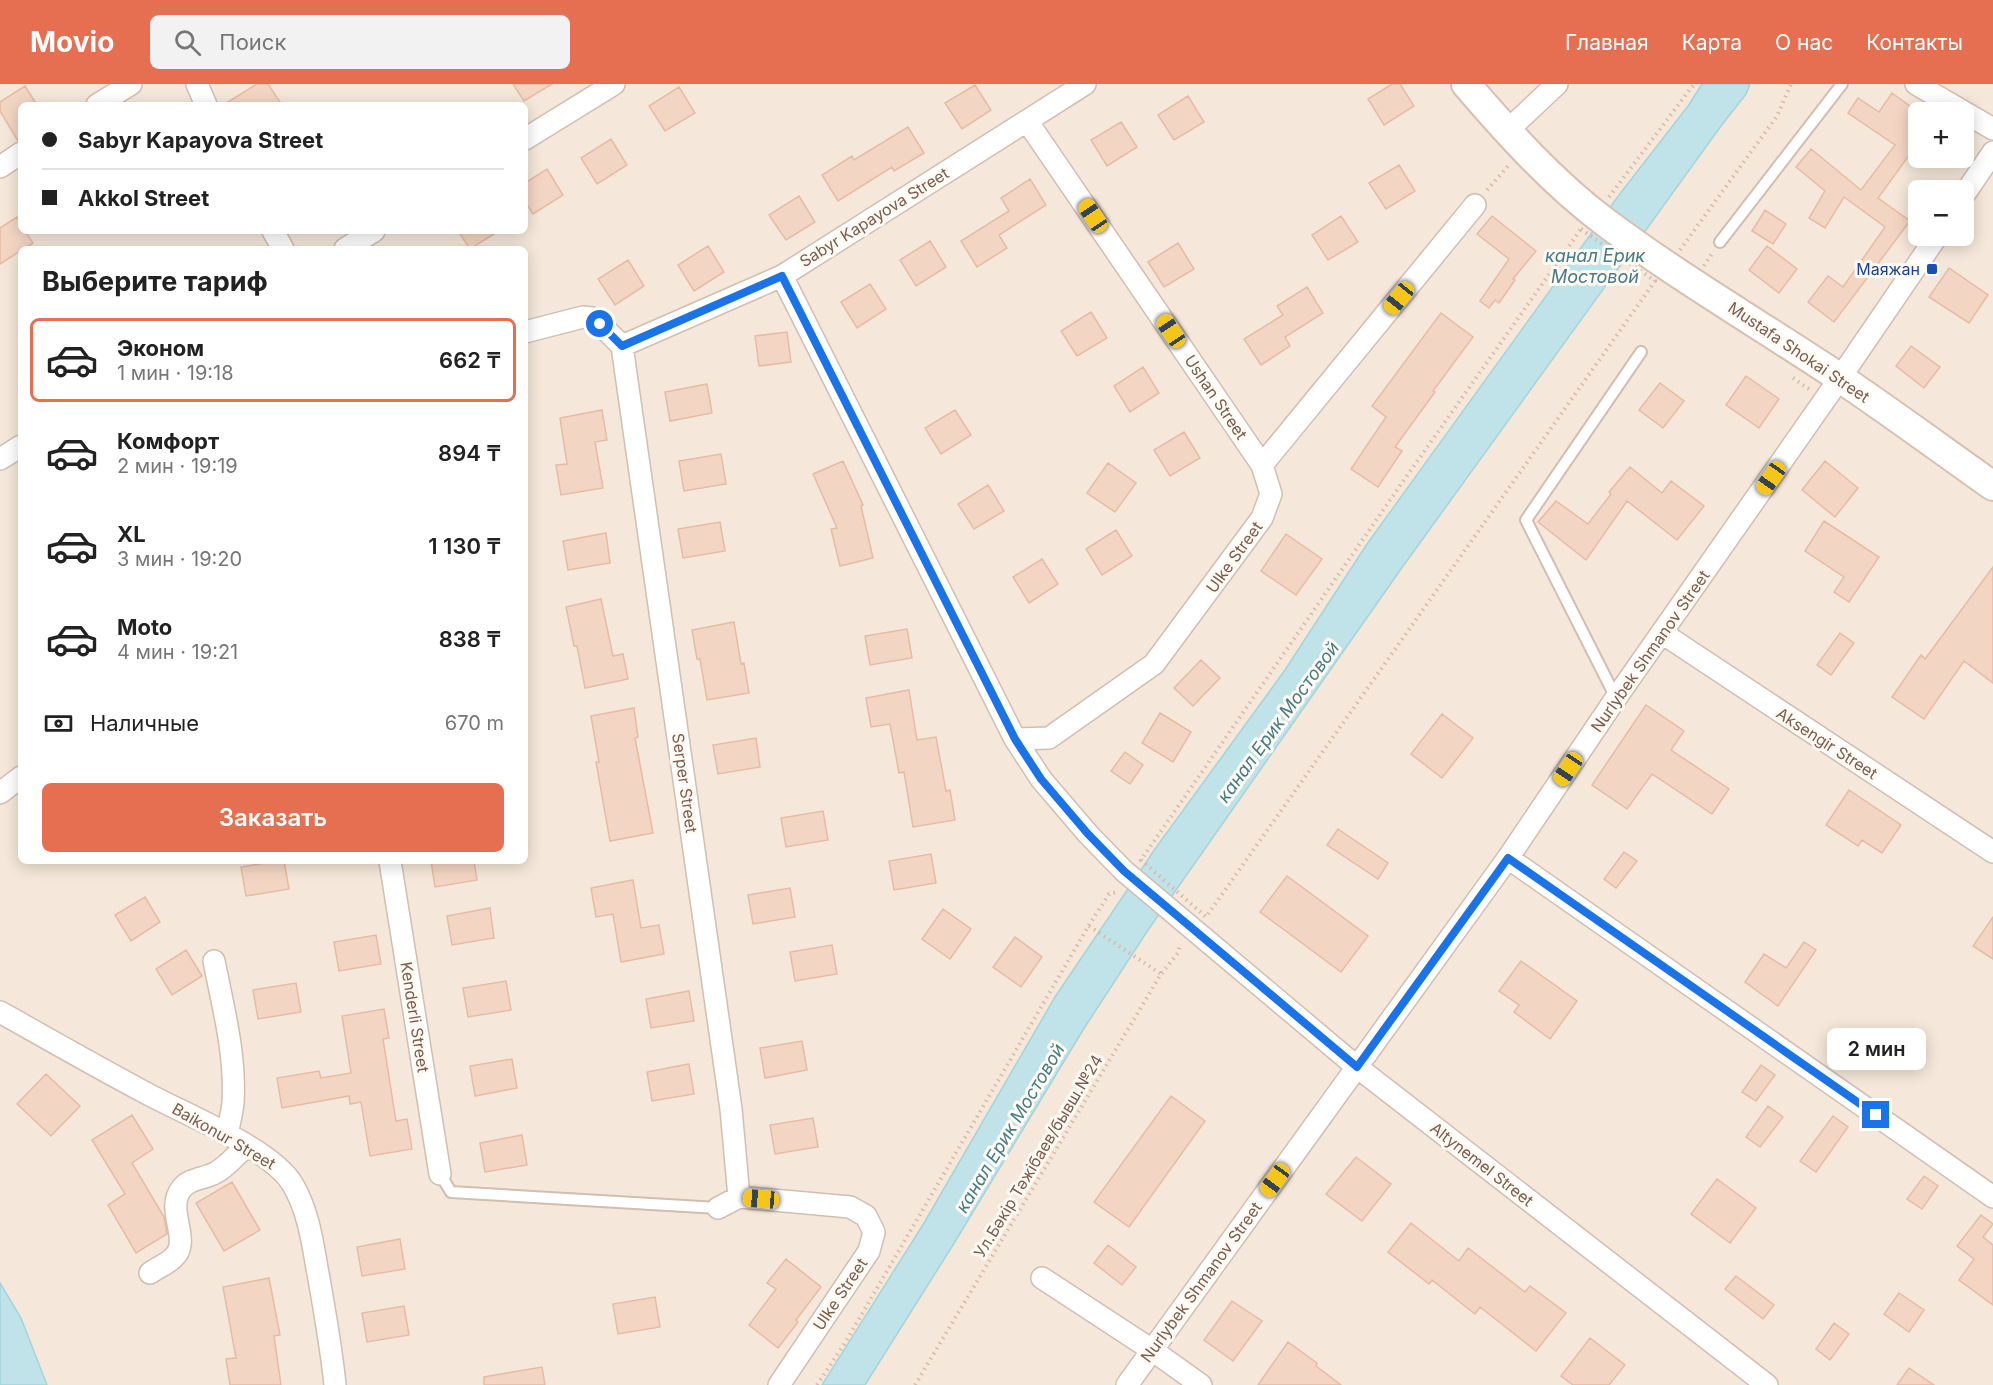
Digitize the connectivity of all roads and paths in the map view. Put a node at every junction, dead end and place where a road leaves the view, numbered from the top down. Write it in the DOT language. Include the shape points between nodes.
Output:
graph roads {
  1 [pos="131,84"];
  2 [pos="197,84"];
  3 [pos="615,84"];
  4 [pos="1085,84"];
  5 [pos="1466,84"];
  6 [pos="1557,84"];
  7 [pos="1694,84"];
  8 [pos="1791,84"];
  9 [pos="1842,84"];
  10 [pos="1916,84"];
  11 [pos="102,102"];
  12 [pos="205,102"];
  13 [pos="1028,121"];
  14 [pos="1993,129"];
  15 [pos="1508,130"];
  16 [pos="528,137"];
  17 [pos="1993,152"];
  18 [pos="18,155"];
  19 [pos="0,166"];
  20 [pos="1516,171"];
  21 [pos="1974,180"];
  22 [pos="1475,205"];
  23 [pos="1596,221"];
  24 [pos="1573,222"];
  25 [pos="370,234"];
  26 [pos="1720,242"];
  27 [pos="350,246"];
  28 [pos="1929,246"];
  29 [pos="1657,260"];
  30 [pos="782,276"];
  31 [pos="528,331"];
  32 [pos="622,346"];
  33 [pos="1641,352"];
  34 [pos="1840,378"];
  35 [pos="18,448"];
  36 [pos="0,459"];
  37 [pos="1262,465"];
  38 [pos="1993,486"];
  39 [pos="1662,633"];
  40 [pos="1616,698"];
  41 [pos="1015,739"];
  42 [pos="18,779"];
  43 [pos="0,793"];
  44 [pos="1993,852"];
  45 [pos="1508,858"];
  46 [pos="390,864"];
  47 [pos="1133,866"];
  48 [pos="1117,891"];
  49 [pos="1196,909"];
  50 [pos="1089,926"];
  51 [pos="1179,941"];
  52 [pos="214,961"];
  53 [pos="1161,974"];
  54 [pos="0,1012"];
  55 [pos="1357,1067"];
  56 [pos="227,1135"];
  57 [pos="246,1146"];
  58 [pos="440,1174"];
  59 [pos="739,1197"];
  60 [pos="1993,1197"];
  61 [pos="718,1208"];
  62 [pos="150,1273"];
  63 [pos="1042,1278"];
  64 [pos="1152,1350"];
  65 [pos="334,1385"];
  66 [pos="779,1385"];
  67 [pos="817,1385"];
  68 [pos="915,1385"];
  69 [pos="1127,1385"];
  70 [pos="1201,1385"];
  71 [pos="1767,1385"];
  1 -- 11 [label="street"];
  2 -- 12 [label="street"];
  3 -- 16 [label="street"];
  4 -- 13 [label="street, Sabyr Kapayova Street"];
  5 -- 15 [label="main road, Mustafa Shokai Street"];
  6 -- 15 [label="street"];
  7 -- 23 [label="path" via="1608,198"];
  8 -- 29 [label="path" via="1777,116"];
  9 -- 26 [label="lane"];
  10 -- 14 [label="street"];
  13 -- 30 [label="street, Sabyr Kapayova Street"];
  13 -- 37 [label="street, Ushan Street"];
  15 -- 23 [label="main road, Mustafa Shokai Street"];
  17 -- 21 [label="street"];
  18 -- 19 [label="street"];
  20 -- 22 [label="path" via="1508,164"];
  22 -- 37 [label="street"];
  23 -- 24 [label="path"];
  23 -- 29 [label="main road, Mustafa Shokai Street"];
  23 -- 47 [label="path" via="1397,490 1141,861"];
  25 -- 27 [label="street"];
  28 -- 34 [label="street, Nurlybek Shmanov Street"];
  29 -- 34 [label="main road, Mustafa Shokai Street"];
  29 -- 49 [label="path" via="1654,281 1206,917"];
  30 -- 32 [label="street, Sabyr Kapayova Street"];
  30 -- 41 [label="street, Altynemel Street"];
  31 -- 32 [label="street" via="592,318"];
  32 -- 59 [label="street, Serper Street" via="731,1109"];
  33 -- 40 [label="lane" via="1526,520"];
  34 -- 38 [label="main road, Mustafa Shokai Street"];
  34 -- 39 [label="street, Nurlybek Shmanov Street"];
  35 -- 36 [label="street"];
  37 -- 41 [label="street, Ulke Street" via="1271,494 1262,518 1154,664 1049,738"];
  39 -- 40 [label="street, Nurlybek Shmanov Street"];
  39 -- 44 [label="street, Aksengir Street"];
  40 -- 45 [label="street, Nurlybek Shmanov Street"];
  41 -- 47 [label="street, Altynemel Street" via="1041,779 1088,834"];
  42 -- 43 [label="street"];
  45 -- 55 [label="street, Nurlybek Shmanov Street"];
  45 -- 60 [label="street"];
  46 -- 58 [label="street, Kenderli Street"];
  47 -- 55 [label="street, Altynemel Street" via="1201,937"];
  48 -- 50 [label="path" via="1109,894"];
  50 -- 53 [label="path"];
  50 -- 67 [label="path"];
  51 -- 53 [label="path, Ул.Бәкір Тәжібаев/бывш.№24" via="1178,953"];
  52 -- 56 [label="street" via="231,1069 233,1103"];
  53 -- 68 [label="path, Ул.Бәкір Тәжібаев/бывш.№24"];
  54 -- 56 [label="street, Baikonur Street"];
  55 -- 64 [label="street, Nurlybek Shmanov Street"];
  55 -- 71 [label="street, Altynemel Street"];
  56 -- 57 [label="street, Baikonur Street"];
  57 -- 62 [label="street" via="218,1172 183,1186 175,1211 181,1244 175,1257"];
  57 -- 65 [label="street, Baikonur Street" via="284,1172 307,1213 330,1337"];
  58 -- 61 [label="lane" via="451,1192"];
  59 -- 61 [label="street"];
  59 -- 66 [label="street, Ulke Street" via="850,1207 866,1216 874,1232 869,1251"];
  63 -- 64 [label="street"];
  64 -- 69 [label="street, Nurlybek Shmanov Street"];
  64 -- 70 [label="street"];
}
